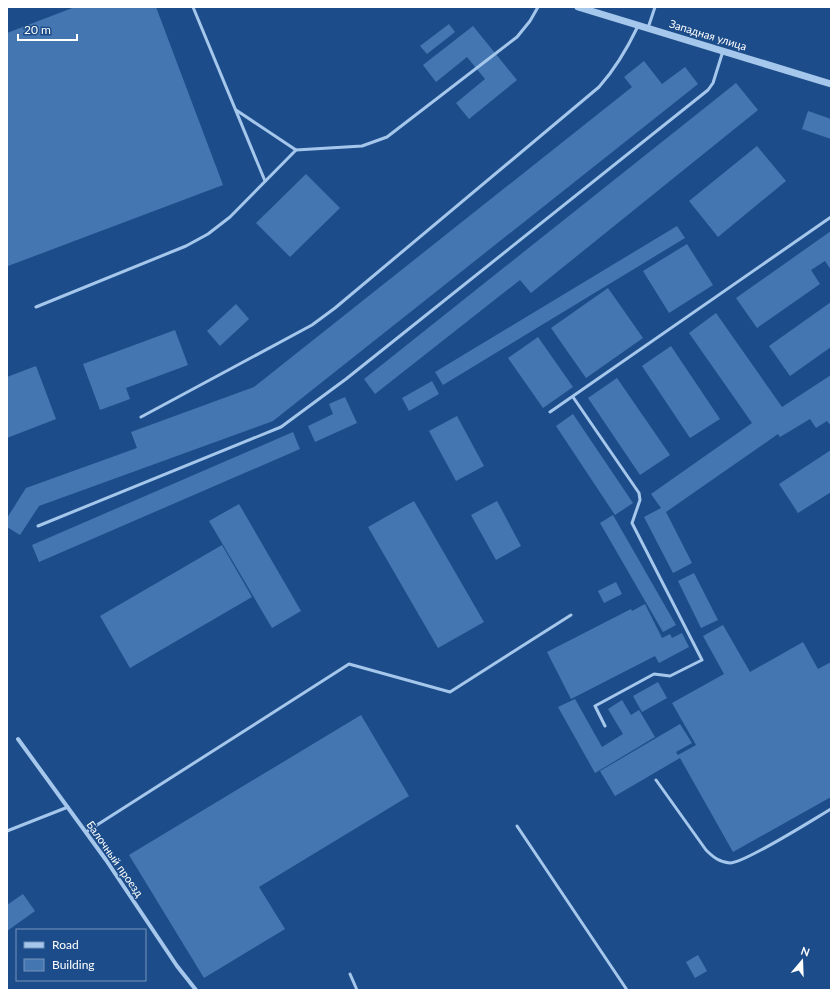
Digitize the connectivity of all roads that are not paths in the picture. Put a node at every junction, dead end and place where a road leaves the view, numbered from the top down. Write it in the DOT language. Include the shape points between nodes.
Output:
graph roads {
  1 [pos="193,7"];
  2 [pos="538,7"];
  3 [pos="578,7"];
  4 [pos="655,7"];
  5 [pos="638,26"];
  6 [pos="648,29"];
  7 [pos="723,51"];
  8 [pos="831,84"];
  9 [pos="236,110"];
  10 [pos="296,150"];
  11 [pos="265,181"];
  12 [pos="831,217"];
  13 [pos="36,307"];
  14 [pos="573,397"];
  15 [pos="550,412"];
  16 [pos="141,417"];
  17 [pos="38,526"];
  18 [pos="571,615"];
  19 [pos="605,726"];
  20 [pos="18,738"];
  21 [pos="656,780"];
  22 [pos="68,807"];
  23 [pos="831,809"];
  24 [pos="517,826"];
  25 [pos="7,831"];
  26 [pos="86,832"];
  27 [pos="350,974"];
  28 [pos="196,990"];
  29 [pos="358,990"];
  30 [pos="627,990"];
  1 -- 9 [label="lane"];
  2 -- 10 [label="lane" via="517,37 387,137 362,146"];
  3 -- 5 [label="street, Западная улица"];
  4 -- 6 [label="lane"];
  5 -- 6 [label="street, Западная улица"];
  5 -- 16 [label="lane" via="624,55 598,88 335,308 312,325"];
  6 -- 7 [label="street, Западная улица"];
  7 -- 8 [label="street, Западная улица"];
  7 -- 17 [label="lane" via="713,83 708,90 346,379 281,427"];
  9 -- 10 [label="lane"];
  9 -- 11 [label="lane"];
  10 -- 11 [label="lane"];
  11 -- 13 [label="lane" via="230,217 208,234 186,246"];
  12 -- 14 [label="lane"];
  14 -- 15 [label="lane"];
  14 -- 19 [label="lane" via="639,493 640,500 632,523 702,660 670,676 654,674 595,706"];
  18 -- 26 [label="lane" via="450,692 349,664"];
  20 -- 22 [label="street, Балочный проезд"];
  21 -- 23 [label="lane" via="706,850 723,862 741,861"];
  22 -- 25 [label="lane"];
  22 -- 26 [label="street, Балочный проезд"];
  24 -- 30 [label="lane"];
  26 -- 28 [label="street, Балочный проезд"];
  27 -- 29 [label="lane"];
}
